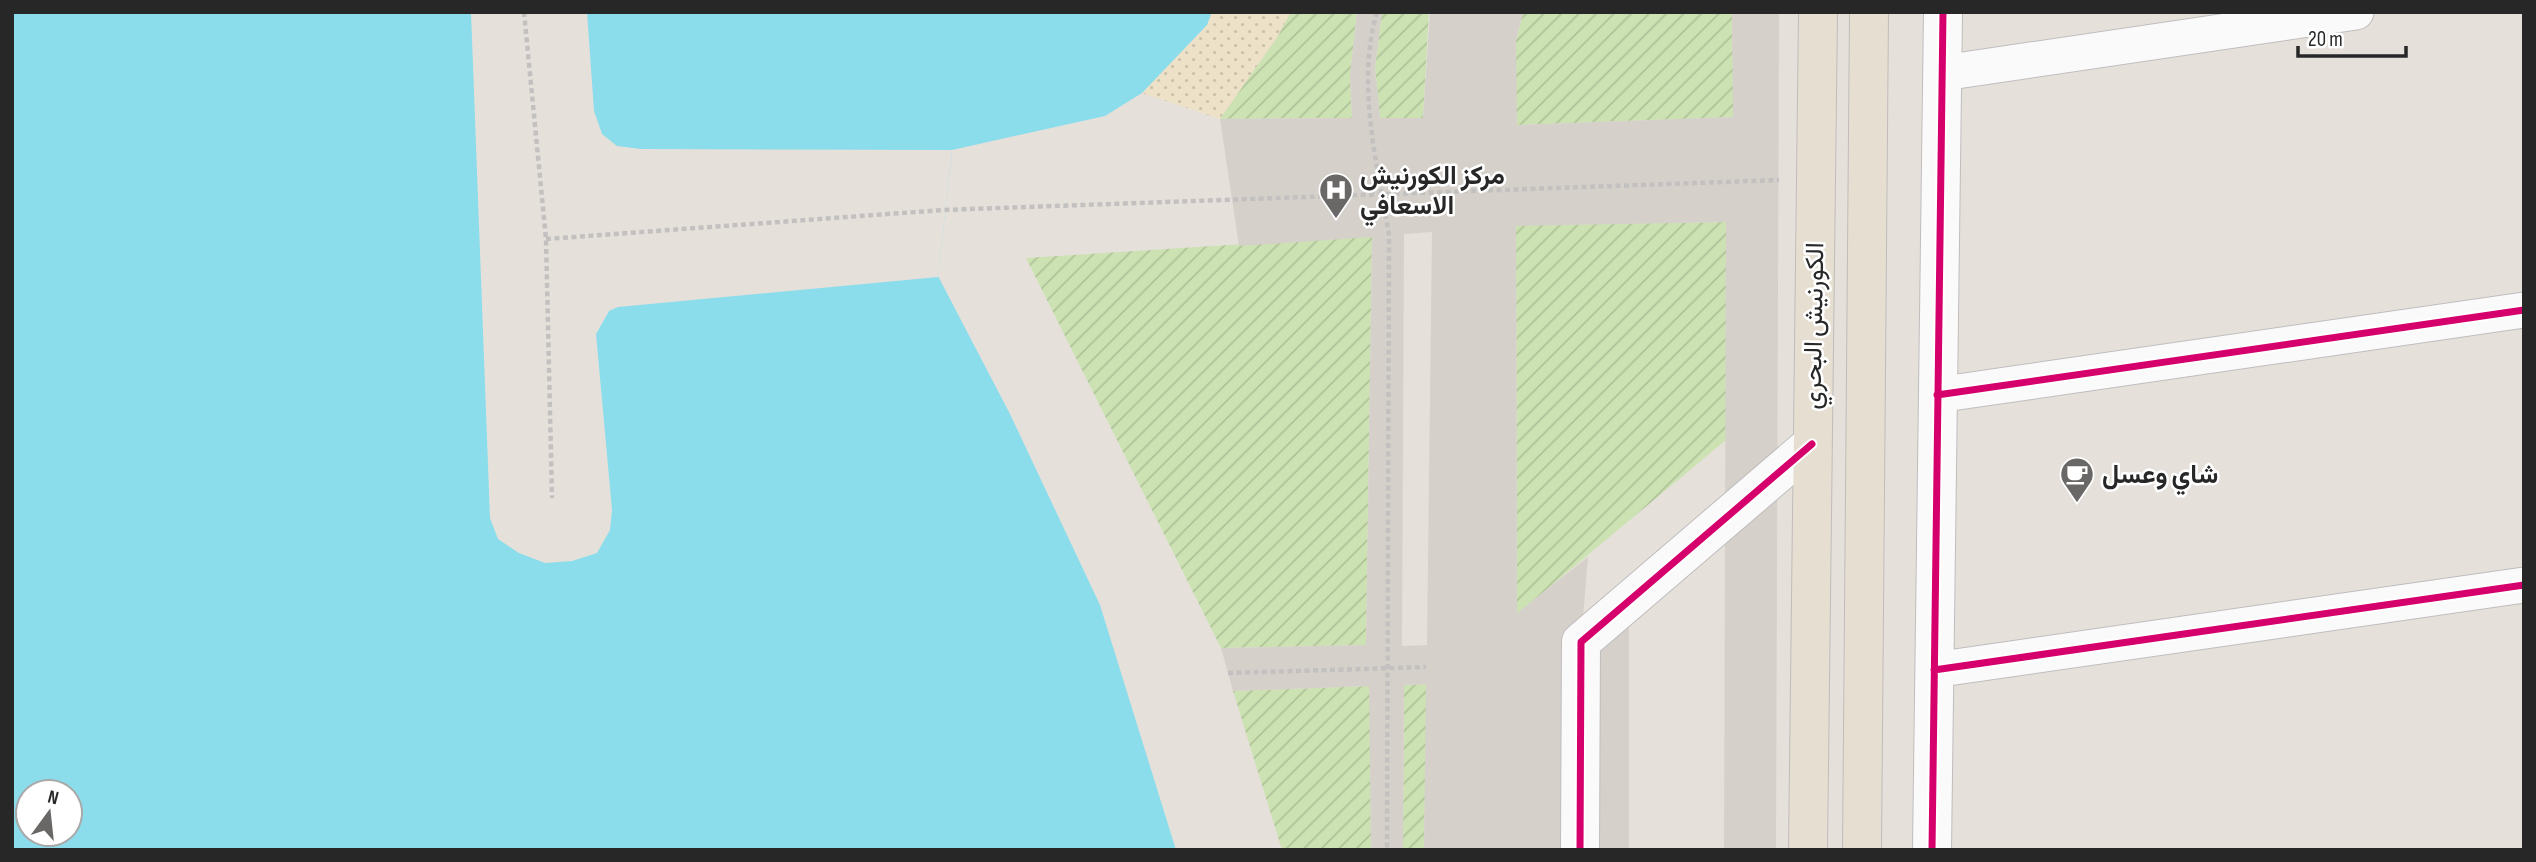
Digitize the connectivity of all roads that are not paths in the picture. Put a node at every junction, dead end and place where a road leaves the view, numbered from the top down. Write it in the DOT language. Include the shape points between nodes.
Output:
graph roads {
  1 [pos="1818,12"];
  2 [pos="1869,12"];
  3 [pos="1943,12"];
  4 [pos="2356,12"];
  5 [pos="1943,73"];
  6 [pos="2524,310"];
  7 [pos="1937,395"];
  8 [pos="1812,444"];
  9 [pos="2524,585"];
  10 [pos="1934,670"];
  11 [pos="1580,850"];
  12 [pos="1808,850"];
  13 [pos="1862,850"];
  14 [pos="1932,850"];
  1 -- 8 [label="main road, الكورنيش البحري"];
  2 -- 13 [label="main road, الكورنيش البحري"];
  3 -- 5 [label="street"];
  4 -- 5 [label="street"];
  5 -- 7 [label="street"];
  6 -- 7 [label="street"];
  7 -- 10 [label="street"];
  8 -- 11 [label="street" via="1581,642"];
  8 -- 12 [label="main road, الكورنيش البحري"];
  9 -- 10 [label="street"];
  10 -- 14 [label="street"];
}
